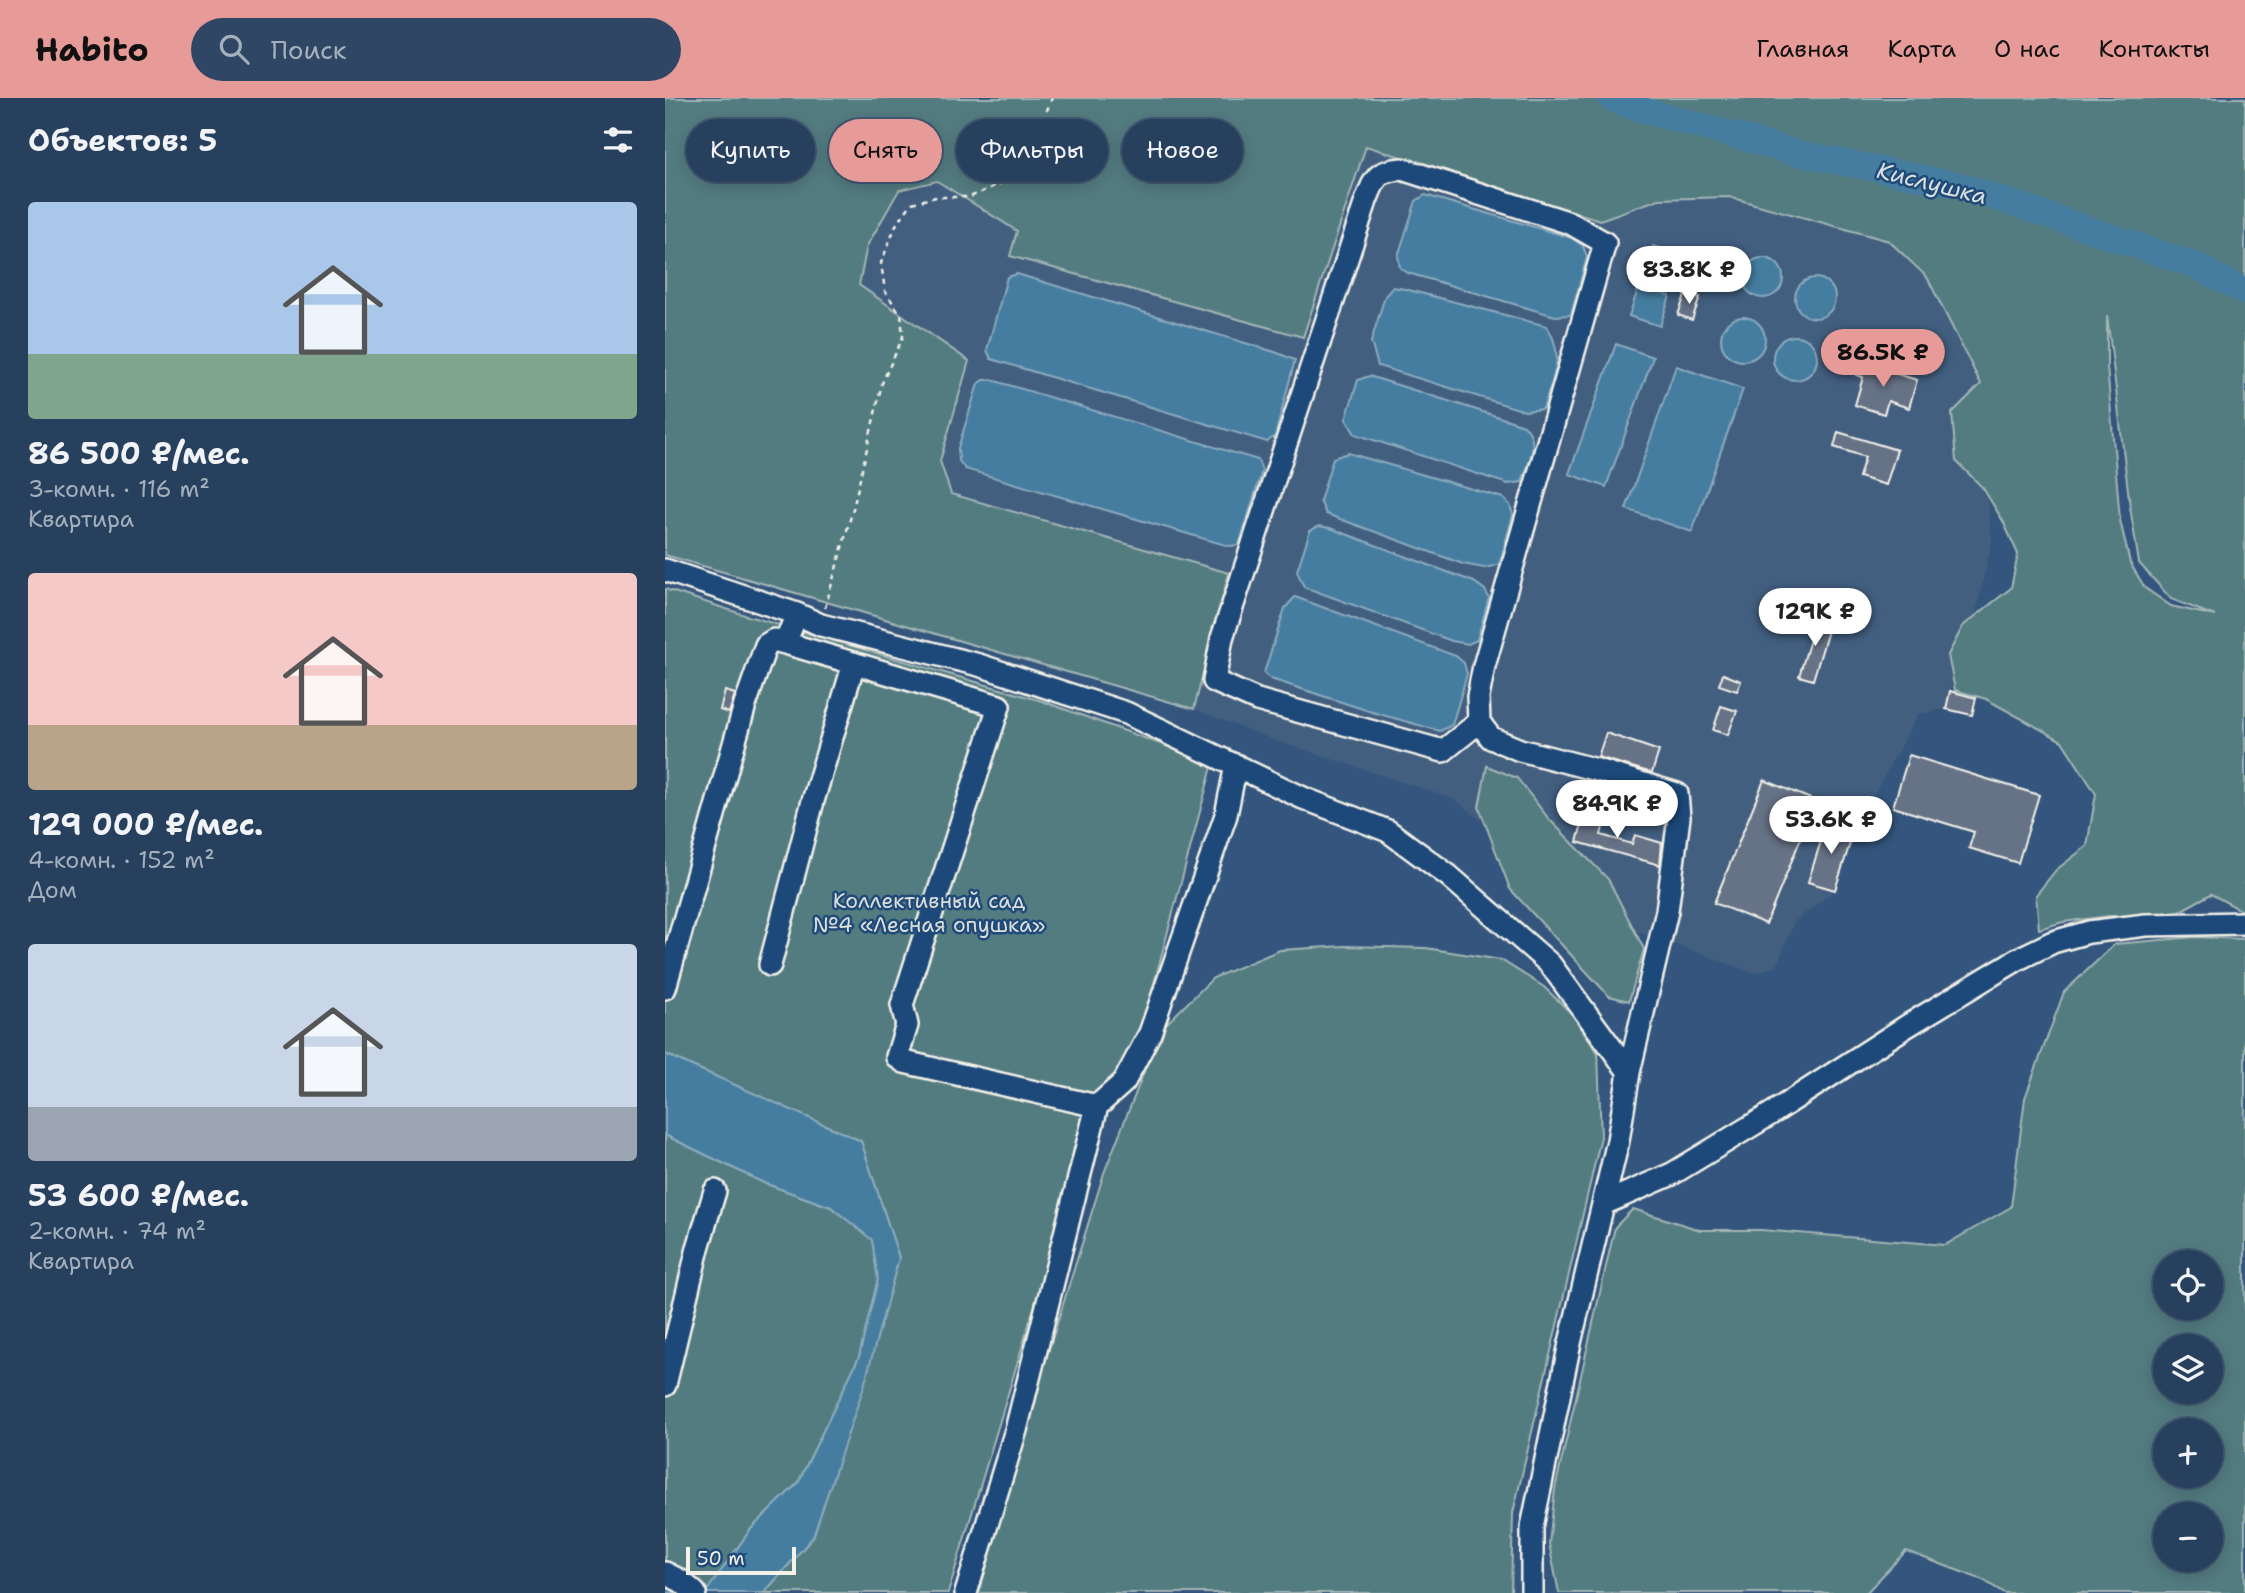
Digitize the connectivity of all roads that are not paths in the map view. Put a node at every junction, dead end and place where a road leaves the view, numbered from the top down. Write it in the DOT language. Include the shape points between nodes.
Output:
graph roads {
  1 [pos="666,573"];
  2 [pos="797,614"];
  3 [pos="785,643"];
  4 [pos="854,663"];
  5 [pos="1479,722"];
  6 [pos="1236,765"];
  7 [pos="2245,923"];
  8 [pos="770,965"];
  9 [pos="665,988"];
  10 [pos="1629,1072"];
  11 [pos="1097,1106"];
  12 [pos="715,1191"];
  13 [pos="1603,1204"];
  14 [pos="665,1385"];
  15 [pos="665,1573"];
  16 [pos="695,1593"];
  17 [pos="966,1593"];
  18 [pos="1532,1593"];
  1 -- 2 [label="lane"];
  2 -- 3 [label="lane"];
  2 -- 6 [label="lane" via="821,625 979,665 1126,713"];
  3 -- 4 [label="lane"];
  3 -- 9 [label="lane" via="774,640 766,645 755,675"];
  4 -- 8 [label="lane"];
  4 -- 11 [label="lane" via="999,706 902,1004 907,1025 897,1057"];
  5 -- 5 [label="lane" via="1484,666 1605,243 1570,223 1402,169 1385,170 1374,180 1366,201 1222,638 1214,681 1257,700 1443,751"];
  5 -- 10 [label="lane" via="1491,738 1520,750 1677,794 1679,817 1667,911"];
  6 -- 10 [label="lane" via="1388,831 1449,876 1550,964"];
  6 -- 11 [label="lane" via="1226,815 1150,1033 1124,1082"];
  7 -- 13 [label="lane" via="2146,925 2053,942 2018,959 1672,1174"];
  10 -- 13 [label="lane"];
  11 -- 17 [label="lane" via="1016,1430"];
  12 -- 14 [label="lane"];
  13 -- 18 [label="lane" via="1532,1527"];
  15 -- 16 [label="lane"];
}
